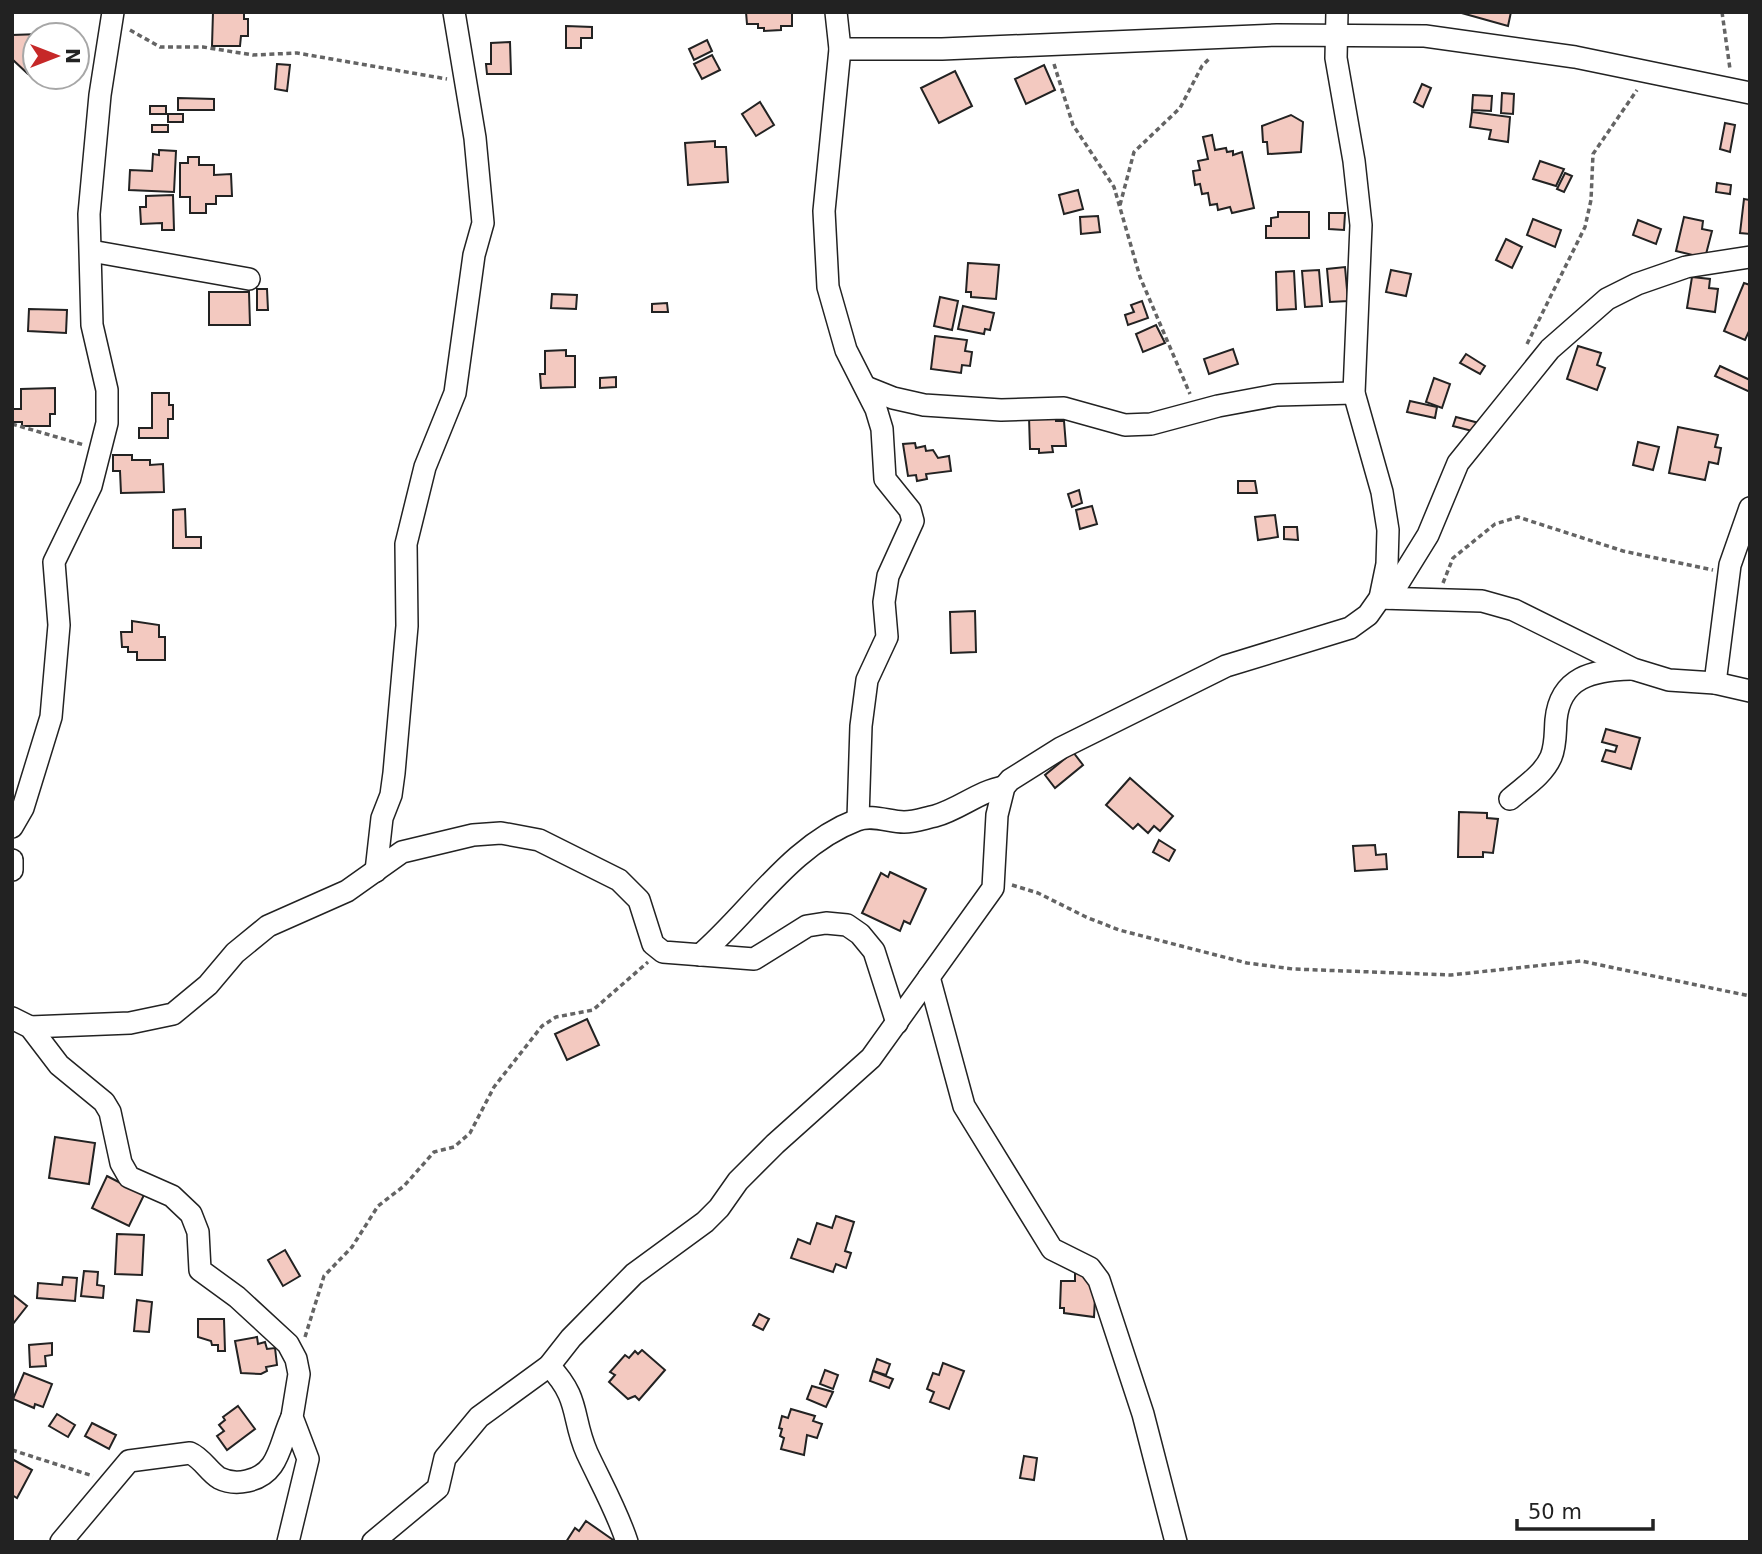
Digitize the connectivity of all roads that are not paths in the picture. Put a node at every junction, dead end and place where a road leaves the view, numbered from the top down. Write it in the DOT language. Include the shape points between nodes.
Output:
graph roads {
  1 [pos="454,12"];
  2 [pos="836,12"];
  3 [pos="1337,12"];
  4 [pos="113,14"];
  5 [pos="1335,36"];
  6 [pos="840,49"];
  7 [pos="1741,91"];
  8 [pos="90,251"];
  9 [pos="1750,257"];
  10 [pos="249,279"];
  11 [pos="867,388"];
  12 [pos="1354,393"];
  13 [pos="1750,508"];
  14 [pos="1385,598"];
  15 [pos="1633,669"];
  16 [pos="1715,683"];
  17 [pos="1750,691"];
  18 [pos="1004,787"];
  19 [pos="1510,799"];
  20 [pos="858,819"];
  21 [pos="12,827"];
  22 [pos="12,860"];
  23 [pos="12,870"];
  24 [pos="376,872"];
  25 [pos="700,955"];
  26 [pos="929,977"];
  27 [pos="21,1022"];
  28 [pos="897,1023"];
  29 [pos="549,1366"];
  30 [pos="292,1417"];
  31 [pos="61,1542"];
  32 [pos="289,1542"];
  33 [pos="373,1542"];
  34 [pos="628,1542"];
  35 [pos="1176,1542"];
  1 -- 24 [label="street" via="483,223 473,263 456,393 425,467 406,544 407,625 394,773 382,818"];
  2 -- 6 [label="street"];
  3 -- 5 [label="street"];
  4 -- 8 [label="street" via="100,95"];
  5 -- 6 [label="street"];
  5 -- 7 [label="street" via="1424,36 1651,71"];
  5 -- 12 [label="street" via="1361,225"];
  6 -- 11 [label="street" via="824,211 828,287 846,351"];
  8 -- 10 [label="street"];
  8 -- 21 [label="street" via="92,325 108,403 103,449 91,486 54,562 58,625 51,717 23,808"];
  9 -- 14 [label="street" via="1686,267 1637,284 1607,299 1550,349 1458,463 1429,535"];
  11 -- 12 [label="street" via="924,405 1064,408 1118,424 1151,424 1277,395"];
  11 -- 20 [label="street" via="882,429 885,480 912,512 914,521 888,576 884,601 887,637 867,680"];
  12 -- 14 [label="street" via="1385,509"];
  13 -- 16 [label="street" via="1728,574"];
  14 -- 15 [label="street" via="1482,601 1514,610"];
  14 -- 18 [label="street" via="1350,628 1226,666 1061,748"];
  15 -- 16 [label="street" via="1669,680"];
  15 -- 19 [label="street" via="1598,672 1567,687 1558,705 1552,756"];
  16 -- 17 [label="street"];
  18 -- 20 [label="street" via="950,812 913,822"];
  18 -- 26 [label="street" via="997,815 995,881"];
  20 -- 25 [label="street" via="794,862"];
  22 -- 23 [label="street"];
  24 -- 25 [label="street" via="402,852 473,835 518,835 593,864 630,889 639,900 653,944 663,952"];
  24 -- 27 [label="street" via="347,891 268,926 173,1014 130,1023"];
  25 -- 28 [label="street" via="754,960 807,926 847,925 874,951"];
  26 -- 28 [label="street"];
  26 -- 35 [label="street" via="964,1105 1052,1248 1090,1268 1099,1280 1143,1414"];
  27 -- 30 [label="street" via="58,1065 104,1102 124,1171 137,1183 172,1196 191,1214 198,1232 200,1270 288,1345 299,1374"];
  28 -- 29 [label="street" via="840,1089 775,1144 719,1208 634,1274"];
  29 -- 33 [label="street" via="479,1417 445,1458 438,1488"];
  29 -- 34 [label="street" via="569,1389 587,1452"];
  30 -- 31 [label="street" via="273,1465 264,1476 244,1482 219,1478 190,1452 129,1461"];
  30 -- 32 [label="street" via="309,1459"];
}
